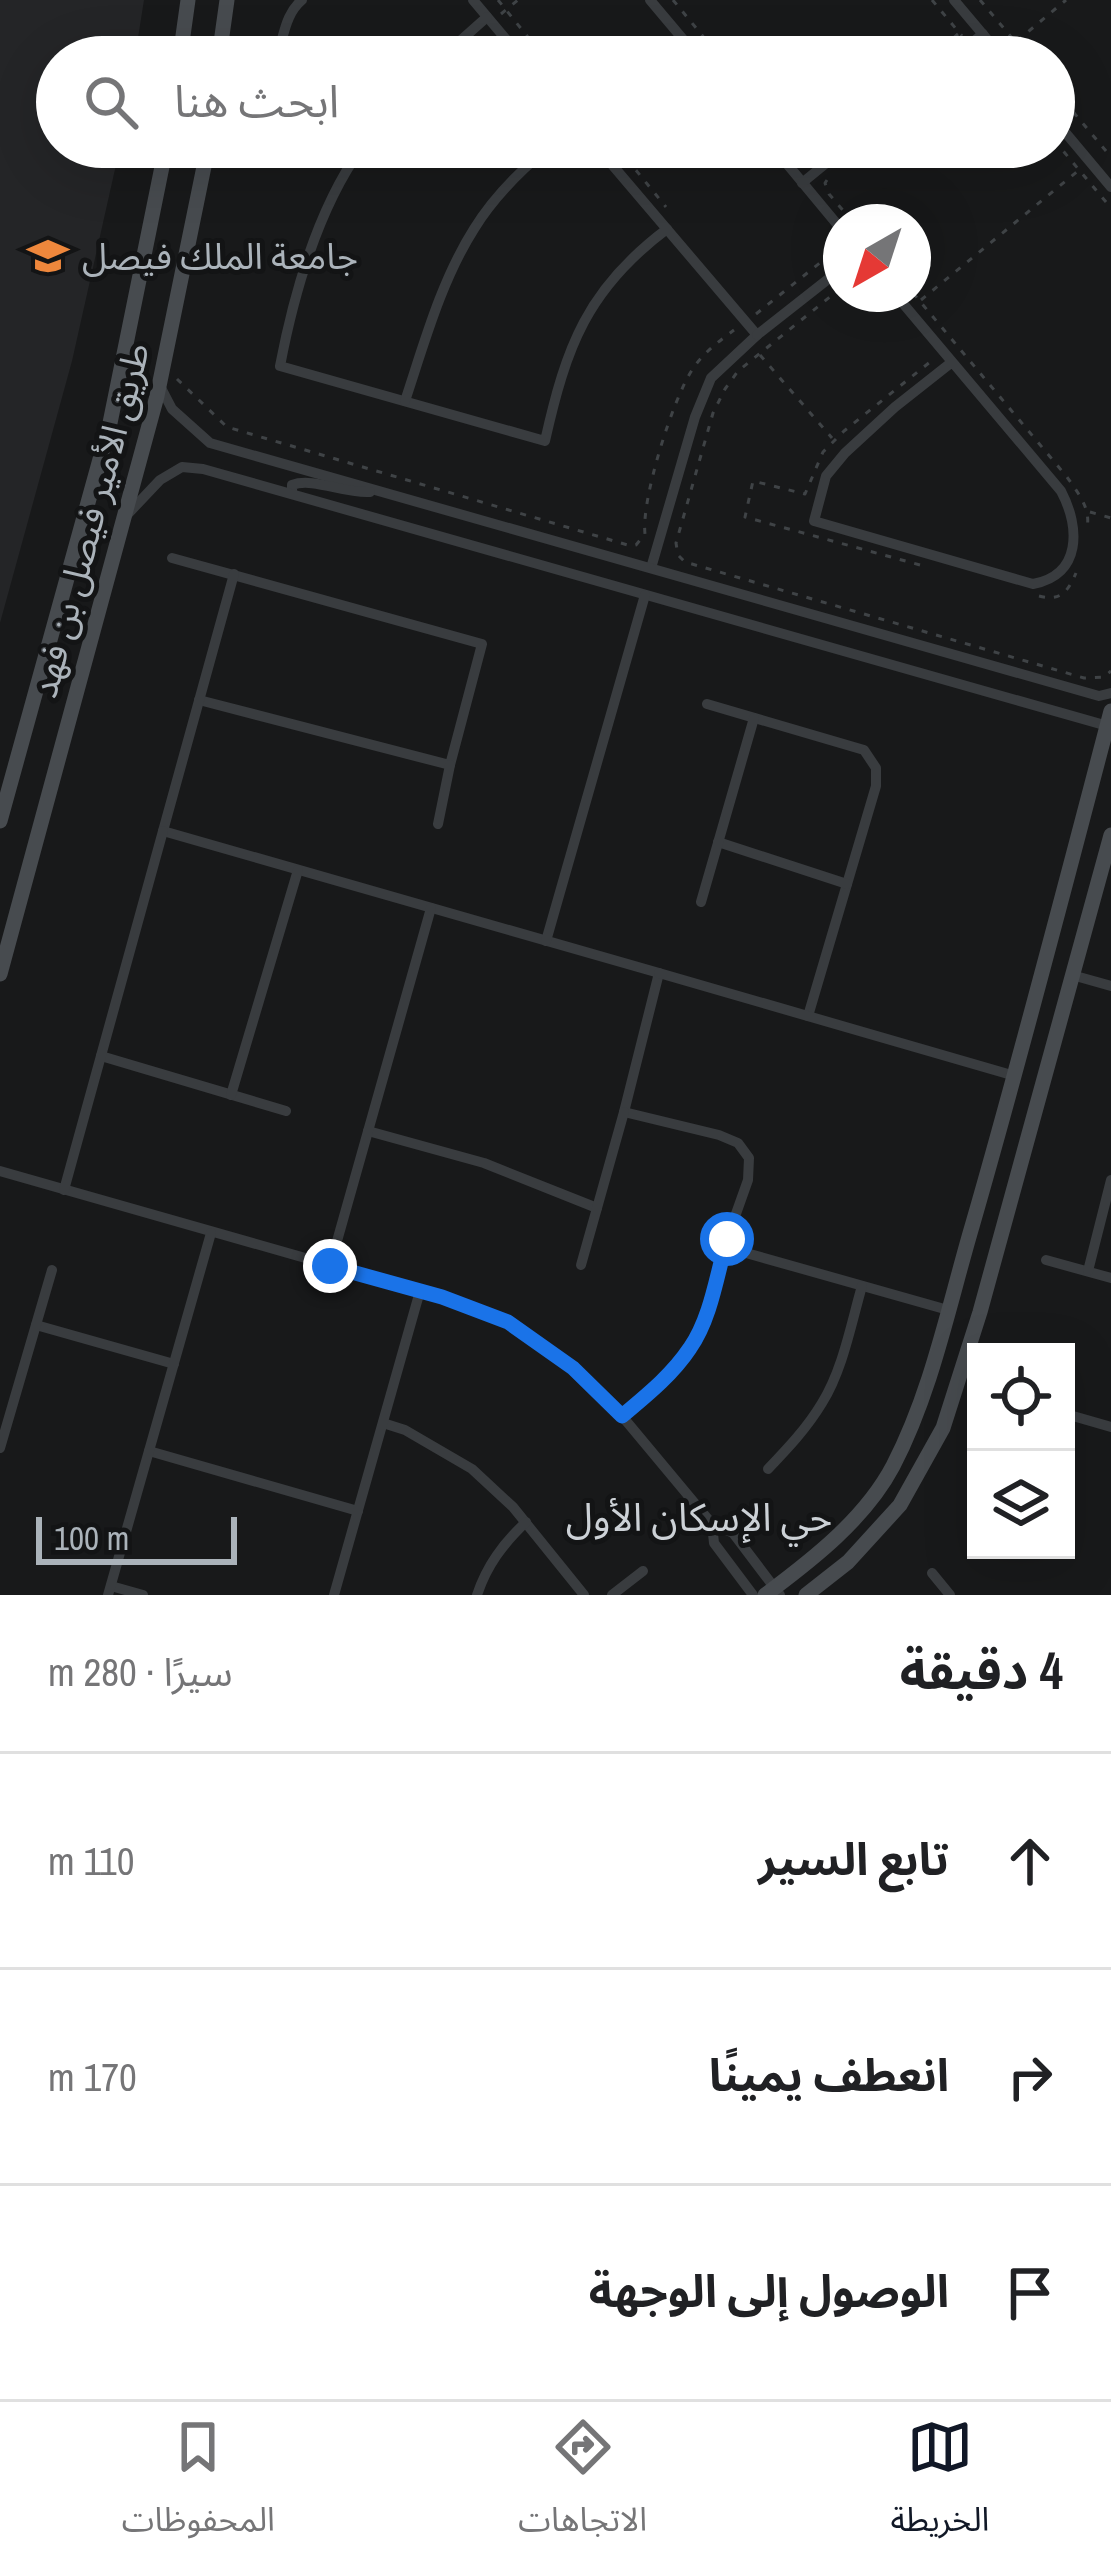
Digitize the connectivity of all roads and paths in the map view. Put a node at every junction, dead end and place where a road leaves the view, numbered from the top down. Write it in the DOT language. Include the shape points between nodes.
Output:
graph roads {
  1 [pos="188,0"];
  2 [pos="226,0"];
  3 [pos="302,0"];
  4 [pos="473,0"];
  5 [pos="498,0"];
  6 [pos="518,0"];
  7 [pos="650,0"];
  8 [pos="673,0"];
  9 [pos="932,0"];
  10 [pos="954,0"];
  11 [pos="980,0"];
  12 [pos="1066,0"];
  13 [pos="506,10"];
  14 [pos="489,19"];
  15 [pos="982,34"];
  16 [pos="183,36"];
  17 [pos="222,36"];
  18 [pos="284,36"];
  19 [pos="468,36"];
  20 [pos="503,36"];
  21 [pos="527,36"];
  22 [pos="680,36"];
  23 [pos="703,36"];
  24 [pos="956,36"];
  25 [pos="980,36"];
  26 [pos="1010,36"];
  27 [pos="1022,36"];
  28 [pos="1075,114"];
  29 [pos="1075,144"];
  30 [pos="1111,157"];
  31 [pos="1075,165"];
  32 [pos="162,168"];
  33 [pos="204,168"];
  34 [pos="350,168"];
  35 [pos="527,168"];
  36 [pos="615,168"];
  37 [pos="790,168"];
  38 [pos="820,168"];
  39 [pos="1079,170"];
  40 [pos="828,177"];
  41 [pos="802,183"];
  42 [pos="1111,188"];
  43 [pos="838,204"];
  44 [pos="823,208"];
  45 [pos="1111,208"];
  46 [pos="667,229"];
  47 [pos="823,261"];
  48 [pos="823,283"];
  49 [pos="931,292"];
  50 [pos="910,312"];
  51 [pos="929,312"];
  52 [pos="745,322"];
  53 [pos="753,339"];
  54 [pos="928,349"];
  55 [pos="952,362"];
  56 [pos="166,379"];
  57 [pos="406,401"];
  58 [pos="834,440"];
  59 [pos="380,492"];
  60 [pos="292,494"];
  61 [pos="748,502"];
  62 [pos="759,505"];
  63 [pos="1086,511"];
  64 [pos="1111,518"];
  65 [pos="123,519"];
  66 [pos="1084,538"];
  67 [pos="172,558"];
  68 [pos="927,567"];
  69 [pos="651,568"];
  70 [pos="1077,571"];
  71 [pos="234,574"];
  72 [pos="1029,593"];
  73 [pos="645,595"];
  74 [pos="1111,671"];
  75 [pos="1084,678"];
  76 [pos="1111,693"];
  77 [pos="200,700"];
  78 [pos="707,704"];
  79 [pos="754,718"];
  80 [pos="1110,721"];
  81 [pos="451,765"];
  82 [pos="0,821"];
  83 [pos="438,824"];
  84 [pos="163,831"];
  85 [pos="1111,835"];
  86 [pos="718,842"];
  87 [pos="298,870"];
  88 [pos="847,884"];
  89 [pos="701,902"];
  90 [pos="431,908"];
  91 [pos="546,941"];
  92 [pos="659,973"];
  93 [pos="0,974"];
  94 [pos="1072,975"];
  95 [pos="1111,986"];
  96 [pos="808,1016"];
  97 [pos="101,1056"];
  98 [pos="1015,1076"];
  99 [pos="231,1095"];
  100 [pos="286,1111"];
  101 [pos="624,1112"];
  102 [pos="368,1132"];
  103 [pos="0,1172"];
  104 [pos="1111,1180"];
  105 [pos="64,1190"];
  106 [pos="597,1208"];
  107 [pos="212,1233"];
  108 [pos="724,1246"];
  109 [pos="1046,1260"];
  110 [pos="581,1265"];
  111 [pos="330,1266"];
  112 [pos="52,1270"];
  113 [pos="1088,1271"];
  114 [pos="1111,1277"];
  115 [pos="862,1286"];
  116 [pos="420,1291"];
  117 [pos="947,1310"];
  118 [pos="36,1325"];
  119 [pos="174,1364"];
  120 [pos="957,1383"];
  121 [pos="967,1386"];
  122 [pos="622,1416"];
  123 [pos="1075,1417"];
  124 [pos="383,1423"];
  125 [pos="1111,1427"];
  126 [pos="0,1448"];
  127 [pos="149,1451"];
  128 [pos="768,1469"];
  129 [pos="358,1511"];
  130 [pos="526,1522"];
  131 [pos="712,1524"];
  132 [pos="643,1570"];
  133 [pos="932,1574"];
  134 [pos="109,1590"];
  135 [pos="773,1593"];
  136 [pos="143,1595"];
  137 [pos="334,1595"];
  138 [pos="477,1595"];
  139 [pos="584,1595"];
  140 [pos="612,1595"];
  141 [pos="753,1595"];
  142 [pos="806,1595"];
  143 [pos="950,1595"];
  1 -- 16 [label="main road"];
  2 -- 17 [label="main road"];
  3 -- 18 [label="street"];
  4 -- 14 [label="street"];
  5 -- 13 [label="path"];
  6 -- 13 [label="path"];
  7 -- 22 [label="street"];
  8 -- 23 [label="path"];
  9 -- 24 [label="path"];
  10 -- 15 [label="street"];
  11 -- 26 [label="path"];
  12 -- 27 [label="path"];
  13 -- 14 [label="path"];
  13 -- 21 [label="path"];
  14 -- 19 [label="street"];
  14 -- 20 [label="street"];
  15 -- 25 [label="street"];
  28 -- 30 [label="path"];
  29 -- 42 [label="street"];
  31 -- 39 [label="path"];
  32 -- 82 [label="main road, طريق الأمير فيصل بن فهد" via="110,423"];
  33 -- 56 [label="main road, طريق الأمير فيصل بن فهد"];
  34 -- 57 [label="street" via="323,218 280,366"];
  35 -- 57 [label="street" via="475,227 454,266"];
  36 -- 46 [label="street"];
  37 -- 41 [label="street"];
  38 -- 41 [label="street"];
  39 -- 45 [label="path"];
  39 -- 49 [label="path"];
  40 -- 43 [label="path"];
  41 -- 44 [label="street"];
  46 -- 52 [label="street"];
  46 -- 57 [label="street" via="602,290 558,386 545,442"];
  47 -- 52 [label="path"];
  48 -- 53 [label="street"];
  50 -- 55 [label="street"];
  51 -- 63 [label="path" via="1067,477"];
  52 -- 53 [label="street"];
  52 -- 56 [label="path" via="692,369 650,489 645,534 631,546 227,427"];
  53 -- 58 [label="path"];
  53 -- 69 [label="street" via="711,379 694,417"];
  54 -- 58 [label="path" via="930,362"];
  55 -- 55 [label="street" via="1073,513 1066,565 1047,582 814,521 826,476 845,453"];
  56 -- 59 [label="street" via="172,409 210,443"];
  56 -- 65 [label="main road, طريق الأمير فيصل بن فهد"];
  58 -- 61 [label="path" via="805,494 753,481"];
  59 -- 60 [label="street" via="304,481 292,485"];
  59 -- 69 [label="street"];
  60 -- 65 [label="street" via="182,467"];
  60 -- 73 [label="street"];
  61 -- 62 [label="path"];
  61 -- 68 [label="path" via="745,517"];
  63 -- 64 [label="path"];
  63 -- 66 [label="path"];
  65 -- 93 [label="main road, طريق الأمير فيصل بن فهد"];
  67 -- 71 [label="street"];
  69 -- 76 [label="street" via="1099,696"];
  70 -- 72 [label="path" via="1060,596"];
  71 -- 77 [label="street"];
  71 -- 81 [label="street" via="482,644"];
  73 -- 80 [label="street"];
  73 -- 91 [label="street"];
  74 -- 75 [label="path"];
  77 -- 81 [label="street"];
  77 -- 84 [label="street"];
  78 -- 79 [label="street"];
  79 -- 86 [label="street"];
  79 -- 88 [label="street" via="872,759 876,786"];
  80 -- 98 [label="main road"];
  81 -- 83 [label="street"];
  84 -- 87 [label="street"];
  84 -- 97 [label="street"];
  85 -- 94 [label="main road"];
  86 -- 88 [label="street"];
  86 -- 89 [label="street"];
  87 -- 90 [label="street"];
  87 -- 99 [label="street"];
  88 -- 96 [label="street"];
  90 -- 91 [label="street"];
  90 -- 102 [label="street"];
  91 -- 92 [label="street"];
  92 -- 96 [label="street"];
  92 -- 101 [label="street"];
  94 -- 95 [label="street"];
  94 -- 120 [label="main road"];
  96 -- 98 [label="street"];
  97 -- 99 [label="street"];
  97 -- 105 [label="street"];
  98 -- 117 [label="main road"];
  99 -- 100 [label="street"];
  101 -- 106 [label="street"];
  101 -- 108 [label="street" via="719,1135 749,1158"];
  102 -- 106 [label="street" via="484,1163"];
  102 -- 111 [label="street"];
  103 -- 105 [label="street"];
  104 -- 113 [label="street"];
  105 -- 107 [label="street"];
  106 -- 110 [label="street"];
  107 -- 111 [label="street"];
  107 -- 119 [label="street"];
  108 -- 115 [label="street"];
  108 -- 122 [label="street" via="692,1346"];
  109 -- 113 [label="street"];
  111 -- 116 [label="street"];
  112 -- 118 [label="street"];
  113 -- 114 [label="street"];
  115 -- 117 [label="street"];
  115 -- 128 [label="street" via="825,1399"];
  116 -- 122 [label="street" via="508,1322"];
  116 -- 124 [label="street"];
  117 -- 135 [label="main road" via="921,1402 891,1469 862,1511"];
  118 -- 119 [label="street"];
  118 -- 126 [label="street"];
  119 -- 127 [label="street"];
  120 -- 121 [label="street"];
  120 -- 142 [label="main road" via="943,1428 900,1505"];
  122 -- 131 [label="street"];
  123 -- 125 [label="street"];
  124 -- 129 [label="street"];
  124 -- 130 [label="street" via="472,1469"];
  127 -- 129 [label="street"];
  127 -- 134 [label="street"];
  129 -- 137 [label="street"];
  130 -- 138 [label="street" via="500,1548"];
  130 -- 139 [label="street"];
  131 -- 135 [label="street" via="733,1533"];
  131 -- 141 [label="street" via="714,1543"];
  132 -- 140 [label="street"];
  133 -- 143 [label="street"];
  134 -- 136 [label="street"];
}
